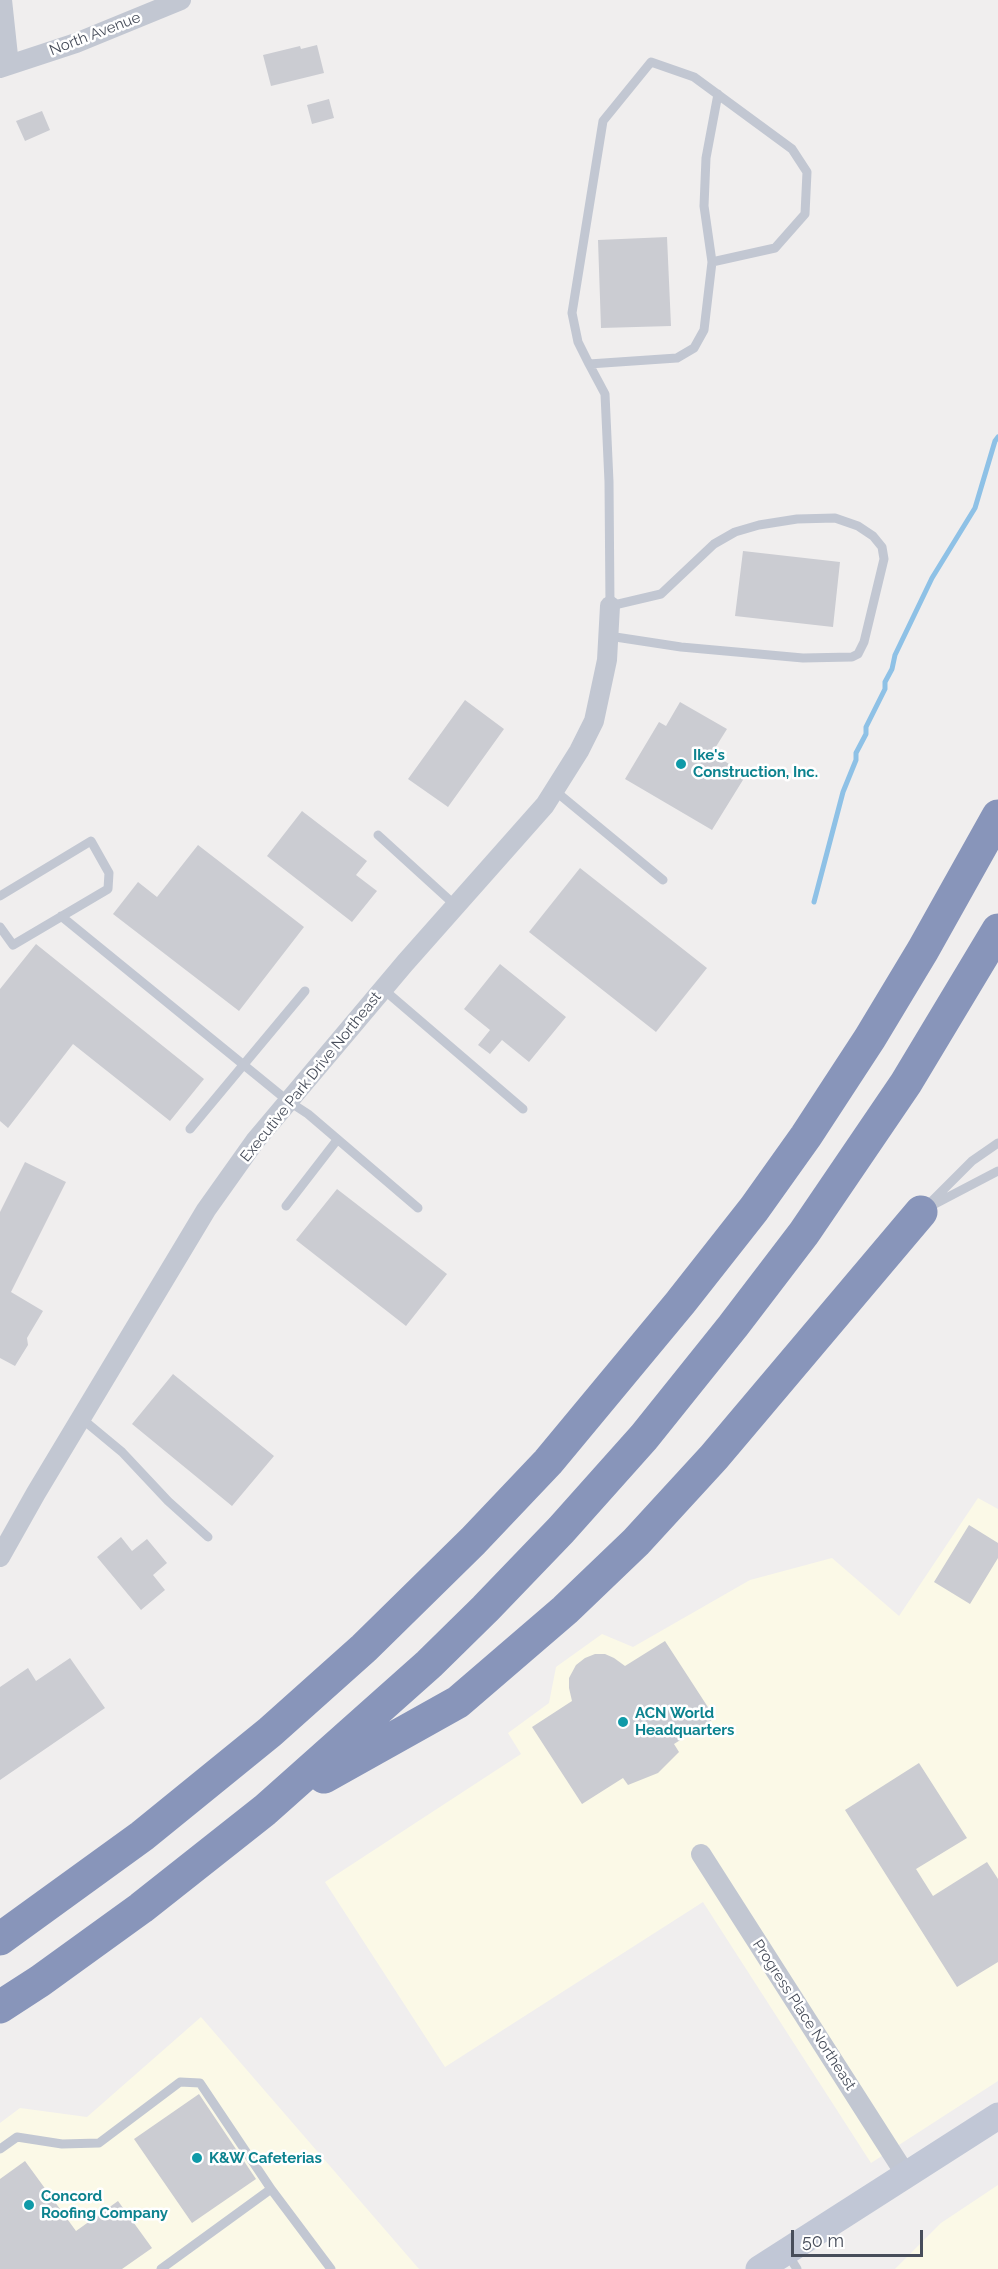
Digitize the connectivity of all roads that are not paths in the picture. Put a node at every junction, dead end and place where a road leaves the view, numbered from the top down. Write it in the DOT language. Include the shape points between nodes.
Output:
graph roads {
  1 [pos="2,0"];
  2 [pos="181,0"];
  3 [pos="155,5"];
  4 [pos="4,67"];
  5 [pos="718,94"];
  6 [pos="712,262"];
  7 [pos="589,364"];
  8 [pos="610,606"];
  9 [pos="609,636"];
  10 [pos="554,790"];
  11 [pos="998,816"];
  12 [pos="378,835"];
  13 [pos="663,880"];
  14 [pos="0,896"];
  15 [pos="456,906"];
  16 [pos="61,916"];
  17 [pos="0,927"];
  18 [pos="998,930"];
  19 [pos="383,989"];
  20 [pos="305,991"];
  21 [pos="243,1064"];
  22 [pos="288,1101"];
  23 [pos="523,1109"];
  24 [pos="190,1129"];
  25 [pos="338,1140"];
  26 [pos="998,1143"];
  27 [pos="998,1171"];
  28 [pos="286,1206"];
  29 [pos="418,1208"];
  30 [pos="921,1212"];
  31 [pos="81,1418"];
  32 [pos="208,1537"];
  33 [pos="0,1557"];
  34 [pos="265,1810"];
  35 [pos="701,1854"];
  36 [pos="0,1939"];
  37 [pos="0,2007"];
  38 [pos="998,2115"];
  39 [pos="0,2149"];
  40 [pos="906,2175"];
  41 [pos="272,2189"];
  42 [pos="792,2260"];
  43 [pos="161,2269"];
  44 [pos="331,2269"];
  45 [pos="759,2269"];
  1 -- 4 [label="street, North Avenue"];
  2 -- 3 [label="street, North Avenue"];
  3 -- 4 [label="street, North Avenue" via="76,43"];
  5 -- 6 [label="lane" via="706,158 704,206"];
  5 -- 6 [label="lane" via="792,149 807,172 805,214 776,248"];
  5 -- 7 [label="lane" via="694,77 651,62 603,121 572,313 578,342"];
  6 -- 7 [label="lane" via="704,330 694,348 677,358"];
  7 -- 8 [label="lane" via="605,394"];
  8 -- 9 [label="street, Executive Park Drive Northeast"];
  8 -- 9 [label="lane" via="661,594 714,544 759,525 835,518 866,531 882,548 884,559 864,642 852,657 803,658"];
  9 -- 10 [label="street, Executive Park Drive Northeast" via="594,721"];
  10 -- 13 [label="lane"];
  10 -- 15 [label="street, Executive Park Drive Northeast"];
  11 -- 36 [label="highway" via="923,950 806,1136 680,1303 548,1462 364,1648 270,1732 142,1836"];
  12 -- 15 [label="lane"];
  14 -- 16 [label="lane" via="91,842 109,873 108,889"];
  15 -- 19 [label="street, Executive Park Drive Northeast"];
  16 -- 17 [label="lane" via="13,945"];
  16 -- 21 [label="lane"];
  18 -- 34 [label="highway" via="906,1083 804,1233 644,1437 485,1609 370,1719"];
  19 -- 22 [label="street, Executive Park Drive Northeast"];
  19 -- 23 [label="lane"];
  20 -- 21 [label="lane"];
  21 -- 22 [label="lane"];
  21 -- 24 [label="lane"];
  22 -- 25 [label="lane"];
  22 -- 31 [label="street, Executive Park Drive Northeast" via="206,1210"];
  25 -- 28 [label="lane"];
  25 -- 29 [label="lane"];
  26 -- 30 [label="lane" via="972,1161"];
  27 -- 30 [label="lane"];
  30 -- 34 [label="highway" via="714,1457 636,1542 565,1610 458,1702"];
  31 -- 32 [label="lane" via="122,1452"];
  31 -- 33 [label="street, Executive Park Drive Northeast"];
  34 -- 37 [label="highway" via="141,1908"];
  35 -- 40 [label="street, Progress Place Northeast"];
  38 -- 40 [label="main road"];
  39 -- 41 [label="lane" via="17,2137 62,2144 99,2143 180,2082 200,2083"];
  40 -- 42 [label="main road"];
  41 -- 43 [label="lane"];
  41 -- 44 [label="lane"];
  42 -- 45 [label="main road"];
}
